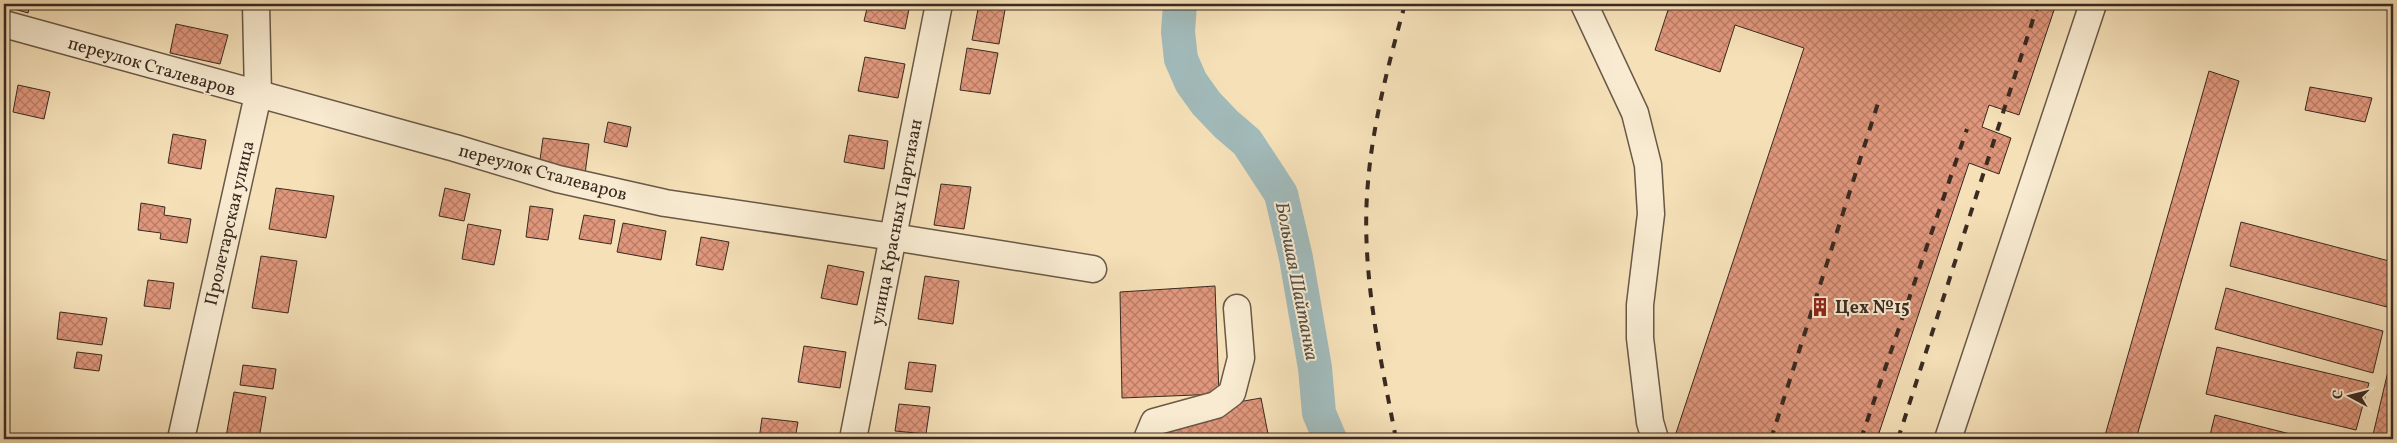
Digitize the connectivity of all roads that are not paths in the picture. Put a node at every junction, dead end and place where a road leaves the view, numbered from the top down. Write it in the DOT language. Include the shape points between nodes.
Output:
graph roads {
  1 [pos="256,4"];
  2 [pos="939,4"];
  3 [pos="1584,4"];
  4 [pos="2092,4"];
  5 [pos="4,24"];
  6 [pos="258,95"];
  7 [pos="893,237"];
  8 [pos="1093,269"];
  9 [pos="1237,308"];
  10 [pos="181,439"];
  11 [pos="853,439"];
  12 [pos="1147,439"];
  13 [pos="1655,439"];
  14 [pos="1948,439"];
  1 -- 6 [label="street, Пролетарская улица"];
  2 -- 7 [label="street, улица Красных Партизан"];
  3 -- 13 [label="street" via="1635,114 1648,165 1652,214 1641,296 1640,338 1648,413"];
  4 -- 14 [label="street"];
  5 -- 6 [label="street, переулок Сталеваров"];
  6 -- 7 [label="street, переулок Сталеваров" via="558,179 665,203"];
  6 -- 10 [label="street, Пролетарская улица"];
  7 -- 8 [label="street, переулок Сталеваров"];
  7 -- 11 [label="street, улица Красных Партизан"];
  9 -- 12 [label="street" via="1241,358 1232,393 1216,405 1154,422"];
}
